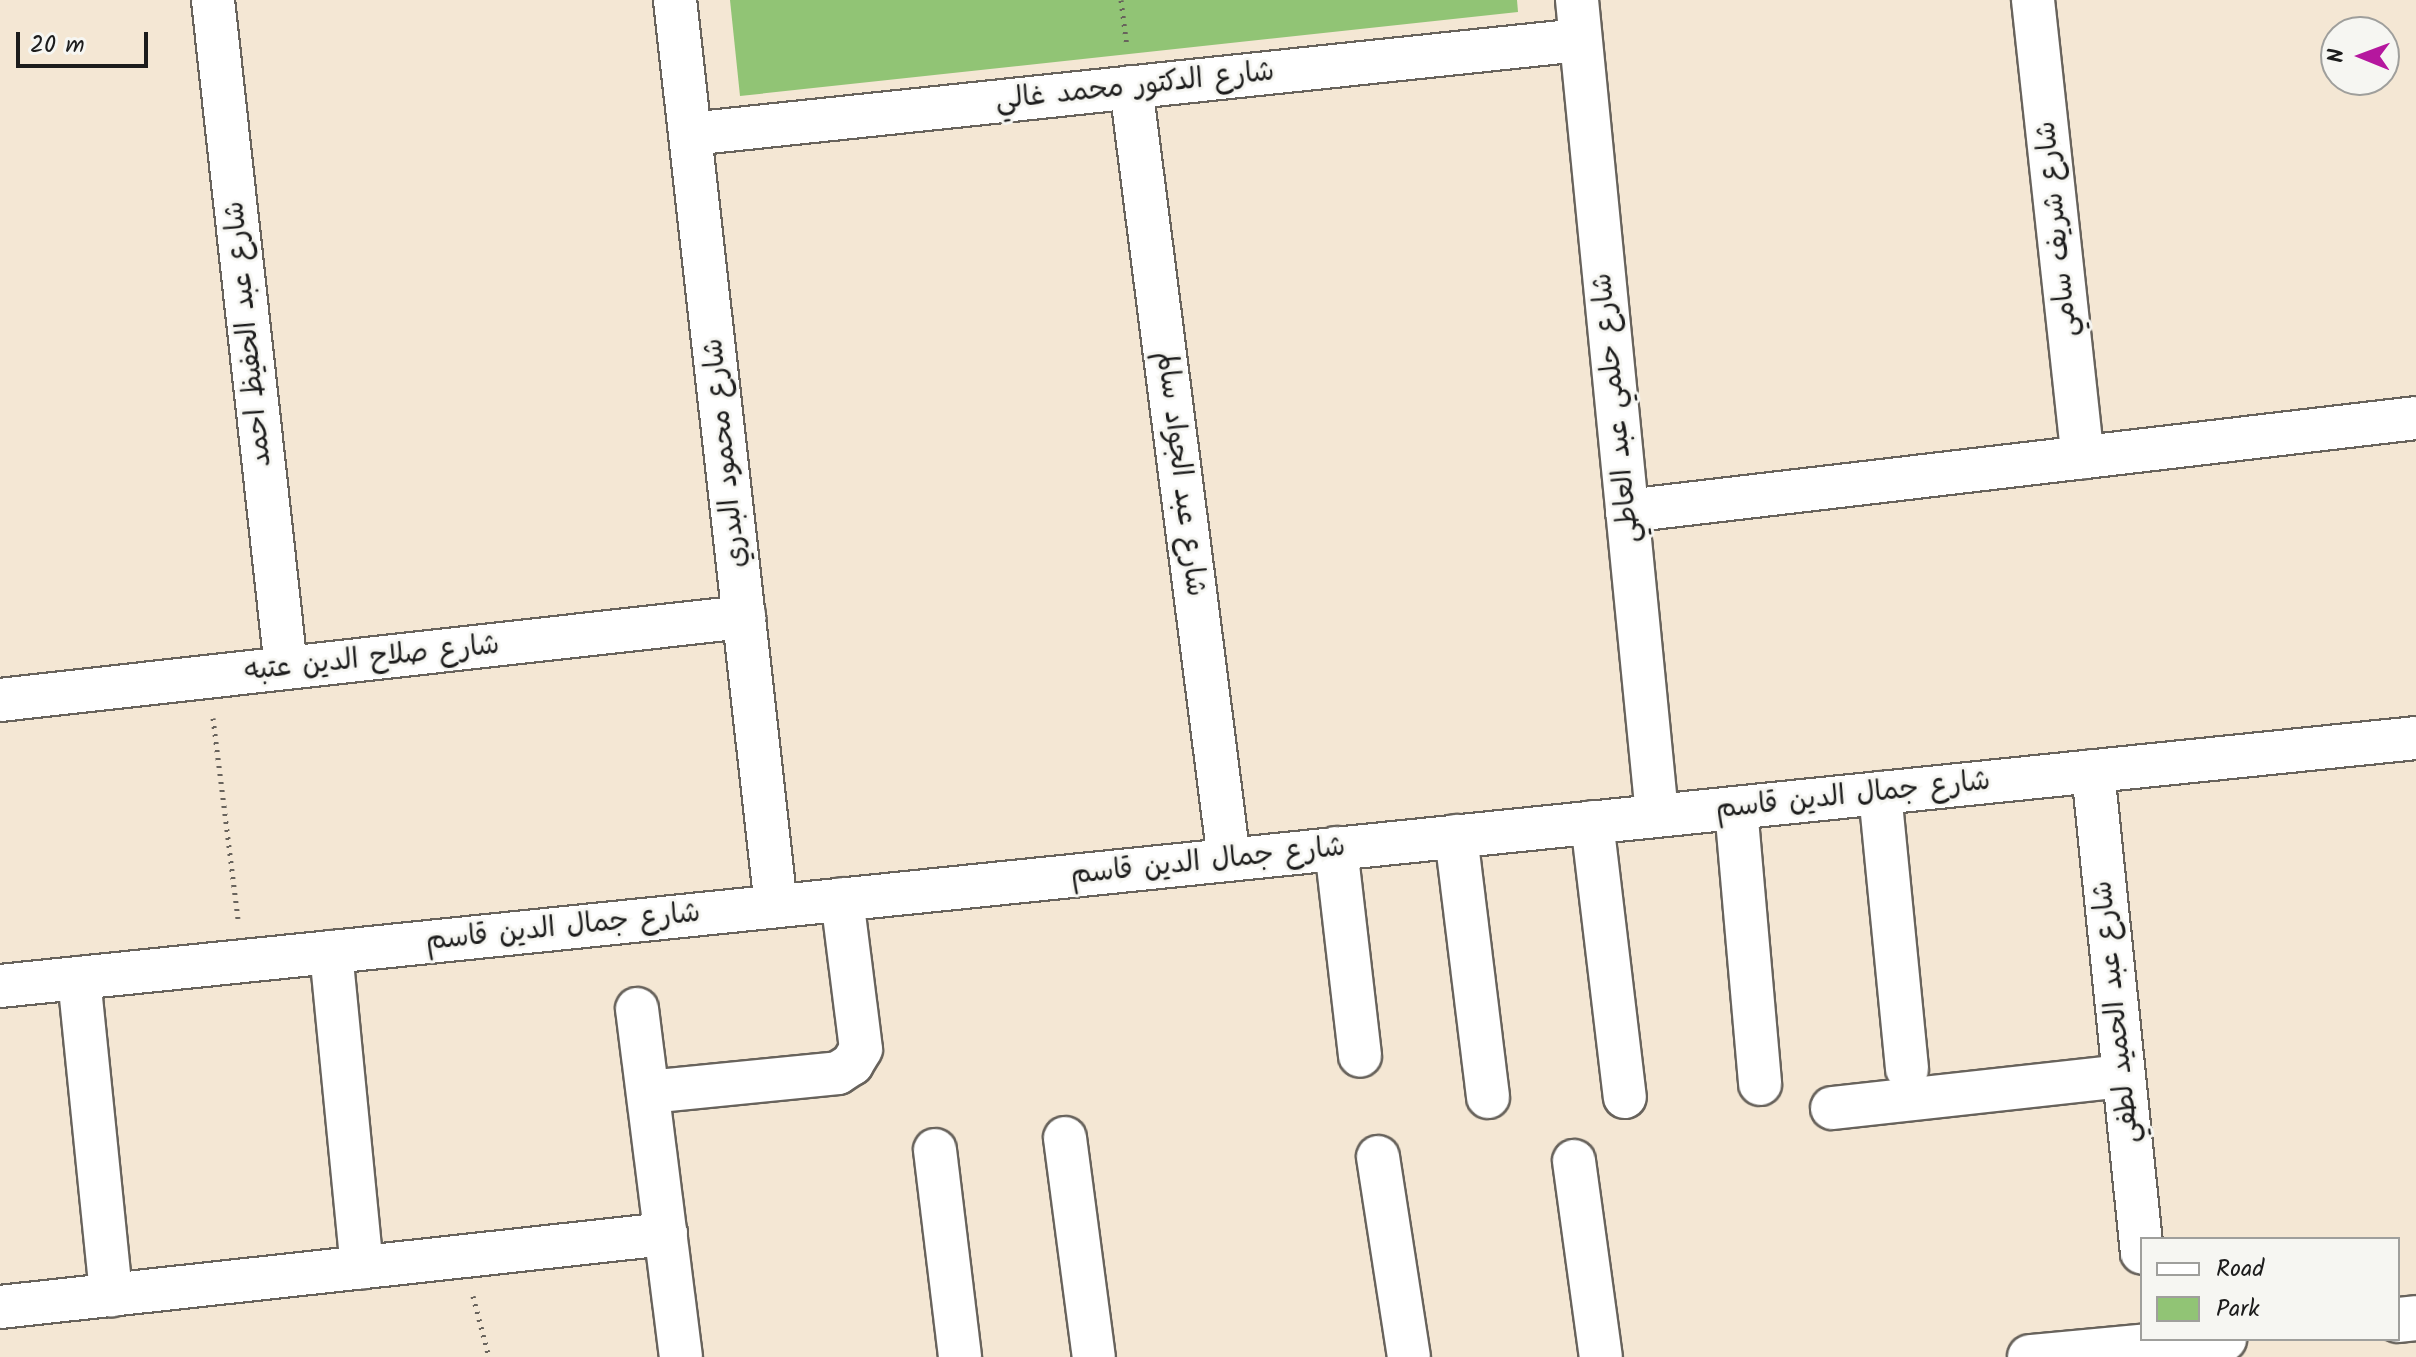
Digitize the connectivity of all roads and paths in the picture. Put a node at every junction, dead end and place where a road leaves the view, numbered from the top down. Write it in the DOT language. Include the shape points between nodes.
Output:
graph roads {
  1 [pos="213,0"];
  2 [pos="675,0"];
  3 [pos="2033,0"];
  4 [pos="1578,20"];
  5 [pos="1131,87"];
  6 [pos="690,134"];
  7 [pos="2416,418"];
  8 [pos="2083,457"];
  9 [pos="1627,511"];
  10 [pos="744,617"];
  11 [pos="286,668"];
  12 [pos="208,677"];
  13 [pos="0,700"];
  14 [pos="2416,738"];
  15 [pos="2093,771"];
  16 [pos="1880,793"];
  17 [pos="1736,808"];
  18 [pos="1657,815"];
  19 [pos="1592,822"];
  20 [pos="1456,836"];
  21 [pos="1336,848"];
  22 [pos="1229,860"];
  23 [pos="842,899"];
  24 [pos="776,906"];
  25 [pos="331,952"];
  26 [pos="244,961"];
  27 [pos="79,978"];
  28 [pos="0,986"];
  29 [pos="637,1009"];
  30 [pos="1360,1056"];
  31 [pos="1907,1069"];
  32 [pos="2123,1076"];
  33 [pos="1760,1084"];
  34 [pos="648,1092"];
  35 [pos="1488,1097"];
  36 [pos="1625,1097"];
  37 [pos="1832,1108"];
  38 [pos="1065,1138"];
  39 [pos="935,1150"];
  40 [pos="1378,1157"];
  41 [pos="1574,1161"];
  42 [pos="666,1234"];
  43 [pos="2140,1237"];
  44 [pos="463,1256"];
  45 [pos="362,1267"];
  46 [pos="111,1295"];
  47 [pos="0,1307"];
  48 [pos="2188,1341"];
  49 [pos="2152,1343"];
  50 [pos="489,1357"];
  51 [pos="681,1357"];
  52 [pos="960,1357"];
  53 [pos="1094,1357"];
  54 [pos="1409,1357"];
  55 [pos="1601,1357"];
  56 [pos="2030,1357"];
  1 -- 11 [label="street, شارع عبد الحفيظ احمد"];
  2 -- 6 [label="street, شارع محمود البدري"];
  3 -- 8 [label="street, شارع شريف سامي"];
  4 -- 5 [label="street, شارع الدكتور محمد غالي"];
  4 -- 9 [label="street, شارع حلمي عبد العاطي"];
  5 -- 6 [label="street, شارع الدكتور محمد غالي"];
  5 -- 22 [label="street, شارع عبد الجواد سالم"];
  6 -- 10 [label="street, شارع محمود البدري"];
  7 -- 8 [label="street"];
  8 -- 9 [label="street"];
  9 -- 18 [label="street, شارع حلمي عبد العاطي"];
  10 -- 11 [label="street, شارع صلاح الدين عتبه"];
  10 -- 24 [label="street, شارع محمود البدري"];
  11 -- 12 [label="street, شارع صلاح الدين عتبه"];
  12 -- 13 [label="street, شارع صلاح الدين عتبه"];
  12 -- 26 [label="path"];
  14 -- 15 [label="street, شارع جمال الدين قاسم"];
  15 -- 16 [label="street, شارع جمال الدين قاسم"];
  15 -- 32 [label="street, شارع عبد الحميد لطفي"];
  16 -- 17 [label="street, شارع جمال الدين قاسم"];
  16 -- 31 [label="street"];
  17 -- 18 [label="street, شارع جمال الدين قاسم"];
  17 -- 33 [label="street"];
  18 -- 19 [label="street, شارع جمال الدين قاسم"];
  19 -- 20 [label="street, شارع جمال الدين قاسم"];
  19 -- 36 [label="street"];
  20 -- 21 [label="street, شارع جمال الدين قاسم"];
  20 -- 35 [label="street"];
  21 -- 22 [label="street, شارع جمال الدين قاسم"];
  21 -- 30 [label="street"];
  22 -- 23 [label="street, شارع جمال الدين قاسم"];
  23 -- 24 [label="street, شارع جمال الدين قاسم"];
  23 -- 34 [label="street" via="861,1049 852,1064 838,1073"];
  24 -- 25 [label="street, شارع جمال الدين قاسم"];
  25 -- 26 [label="street, شارع جمال الدين قاسم"];
  25 -- 45 [label="street"];
  26 -- 27 [label="street, شارع جمال الدين قاسم"];
  27 -- 28 [label="street, شارع جمال الدين قاسم"];
  27 -- 46 [label="street"];
  29 -- 34 [label="street"];
  32 -- 37 [label="street"];
  32 -- 43 [label="street, شارع عبد الحميد لطفي"];
  34 -- 42 [label="street"];
  38 -- 53 [label="street"];
  39 -- 52 [label="street"];
  40 -- 54 [label="street"];
  41 -- 55 [label="street"];
  42 -- 44 [label="street"];
  42 -- 51 [label="street"];
  44 -- 45 [label="street"];
  44 -- 50 [label="path"];
  45 -- 46 [label="street"];
  46 -- 47 [label="street"];
  48 -- 49 [label="street"];
  49 -- 56 [label="street"];
}
